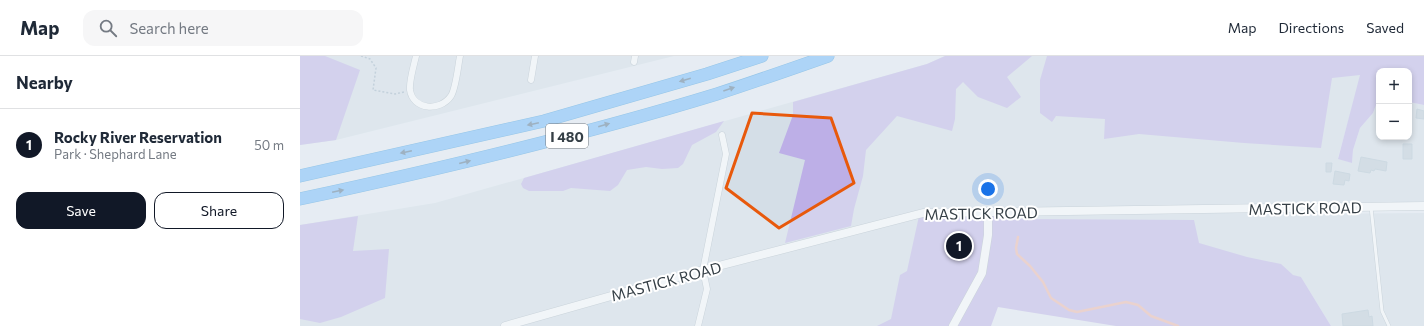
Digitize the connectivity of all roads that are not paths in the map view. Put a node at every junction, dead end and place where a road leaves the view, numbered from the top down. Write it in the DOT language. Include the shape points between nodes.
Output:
graph roads {
  1 [pos="416,56"];
  2 [pos="460,56"];
  3 [pos="535,56"];
  4 [pos="762,56"];
  5 [pos="828,56"];
  6 [pos="530,80"];
  7 [pos="722,134"];
  8 [pos="300,176"];
  9 [pos="300,199"];
  10 [pos="1424,206"];
  11 [pos="1371,207"];
  12 [pos="988,212"];
  13 [pos="703,270"];
  14 [pos="504,326"];
  15 [pos="698,326"];
  16 [pos="953,326"];
  17 [pos="1388,326"];
  1 -- 2 [label="street" via="410,90 417,102 430,107 440,106 452,94"];
  3 -- 6 [label="street"];
  4 -- 8 [label="highway, I 480, one-way" via="544,121"];
  9 -- 5 [label="highway, I 480, one-way" via="550,141 717,94"];
  7 -- 13 [label="street" via="726,154"];
  10 -- 11 [label="street, MASTICK ROAD"];
  11 -- 12 [label="street, MASTICK ROAD"];
  11 -- 17 [label="lane" via="1382,311"];
  12 -- 13 [label="street, MASTICK ROAD" via="923,213"];
  12 -- 16 [label="street" via="988,235 982,273"];
  13 -- 14 [label="street, MASTICK ROAD"];
  13 -- 15 [label="street" via="707,289"];
}
